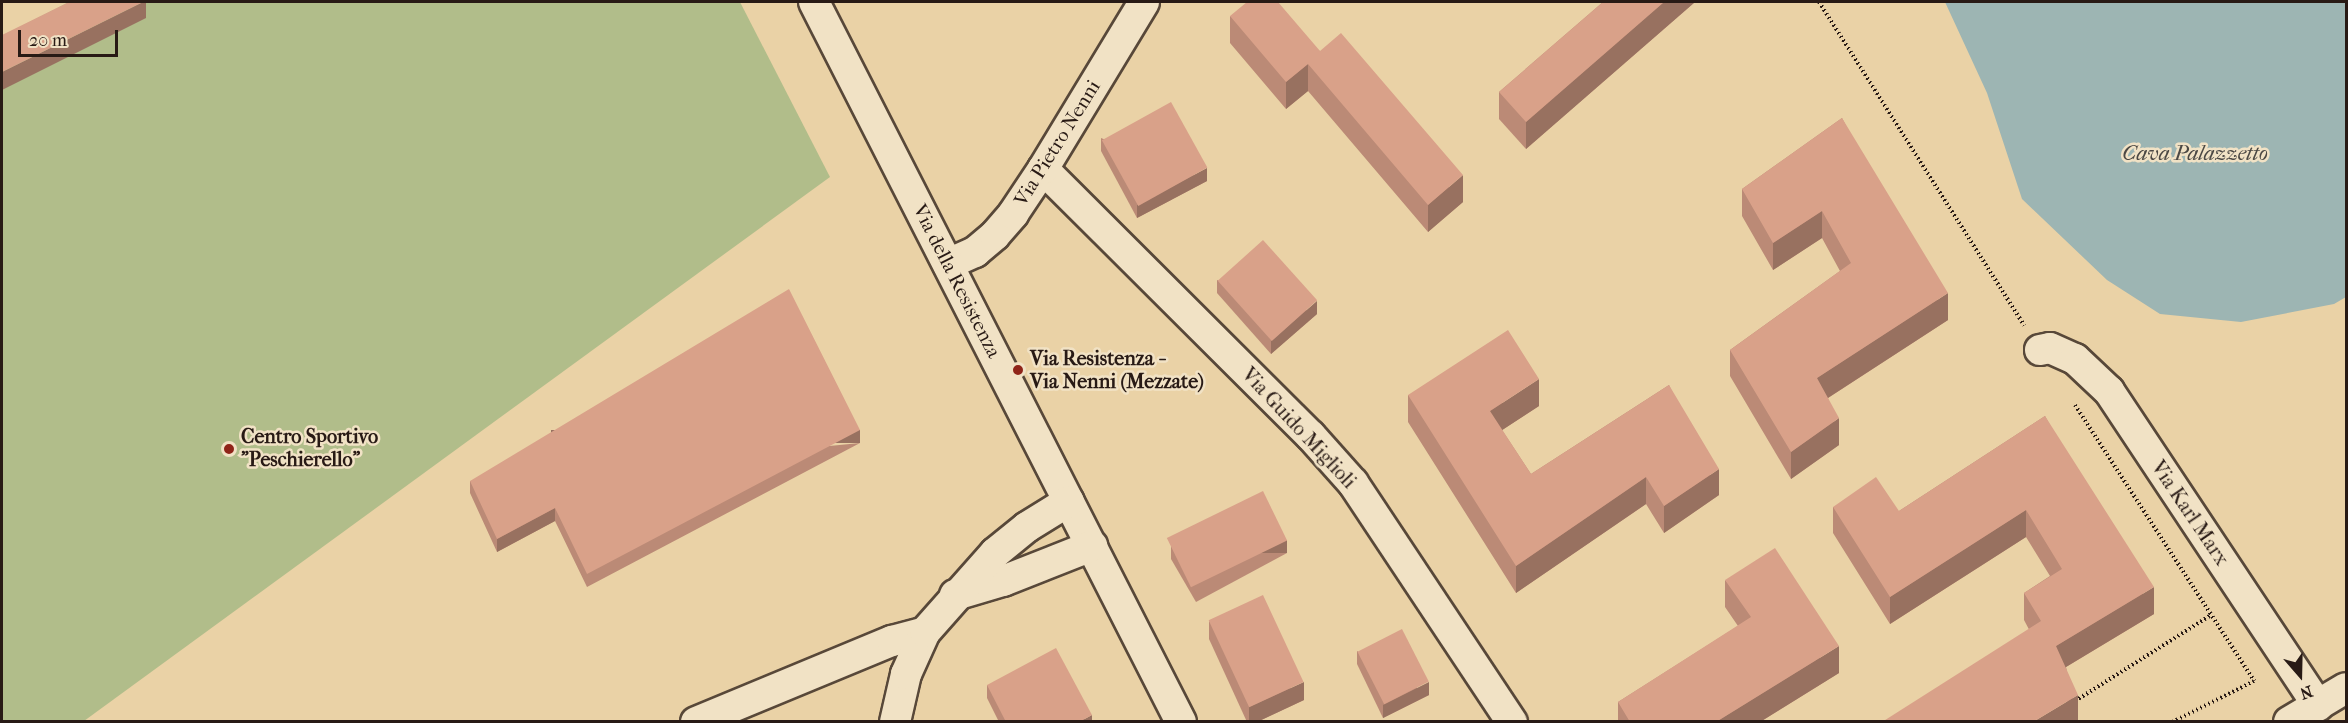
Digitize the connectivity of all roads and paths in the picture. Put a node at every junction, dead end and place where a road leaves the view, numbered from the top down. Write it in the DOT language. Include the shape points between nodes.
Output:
graph roads {
  1 [pos="814,2"];
  2 [pos="1144,2"];
  3 [pos="1043,169"];
  4 [pos="948,264"];
  5 [pos="2040,350"];
  6 [pos="1069,501"];
  7 [pos="1092,546"];
  8 [pos="955,595"];
  9 [pos="2211,615"];
  10 [pos="925,632"];
  11 [pos="2346,688"];
  12 [pos="2070,704"];
  13 [pos="2318,706"];
  14 [pos="696,722"];
  15 [pos="895,722"];
  16 [pos="1181,722"];
  17 [pos="1512,722"];
  18 [pos="2289,722"];
  1 -- 4 [label="street, Via della Resistenza"];
  2 -- 3 [label="street, Via Pietro Nenni"];
  3 -- 4 [label="street, Via Pietro Nenni" via="995,236 975,252"];
  3 -- 17 [label="street, Via Guido Miglioli" via="1311,436 1353,483"];
  4 -- 6 [label="street, Via della Resistenza"];
  5 -- 13 [label="street, Via Karl Marx" via="2049,348 2075,359 2109,392"];
  6 -- 7 [label="street, Via della Resistenza"];
  6 -- 8 [label="street" via="1009,541"];
  7 -- 8 [label="street" via="1012,578"];
  7 -- 16 [label="street, Via della Resistenza"];
  8 -- 10 [label="street"];
  9 -- 12 [label="path"];
  10 -- 14 [label="street" via="892,641"];
  10 -- 15 [label="street" via="906,674"];
  11 -- 13 [label="street"];
  13 -- 18 [label="street"];
}
